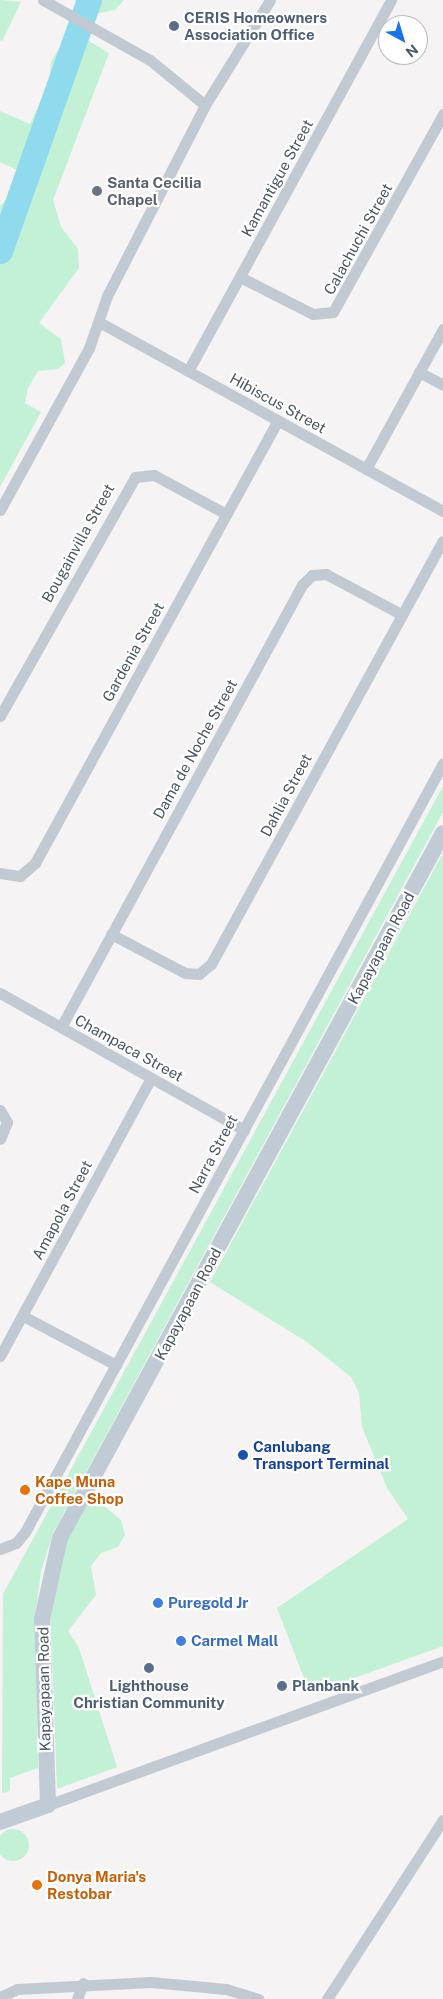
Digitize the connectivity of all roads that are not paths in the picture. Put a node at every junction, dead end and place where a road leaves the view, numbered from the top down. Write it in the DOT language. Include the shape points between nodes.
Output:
graph roads {
  1 [pos="270,0"];
  2 [pos="391,0"];
  3 [pos="47,2"];
  4 [pos="205,105"];
  5 [pos="443,114"];
  6 [pos="240,277"];
  7 [pos="99,322"];
  8 [pos="443,329"];
  9 [pos="188,371"];
  10 [pos="420,372"];
  11 [pos="443,385"];
  12 [pos="278,420"];
  13 [pos="366,469"];
  14 [pos="0,510"];
  15 [pos="443,511"];
  16 [pos="226,514"];
  17 [pos="443,540"];
  18 [pos="401,614"];
  19 [pos="0,716"];
  20 [pos="443,763"];
  21 [pos="443,833"];
  22 [pos="0,873"];
  23 [pos="111,934"];
  24 [pos="0,993"];
  25 [pos="61,1027"];
  26 [pos="151,1078"];
  27 [pos="0,1110"];
  28 [pos="244,1130"];
  29 [pos="0,1138"];
  30 [pos="23,1316"];
  31 [pos="0,1356"];
  32 [pos="116,1365"];
  33 [pos="0,1549"];
  34 [pos="443,1661"];
  35 [pos="48,1805"];
  36 [pos="443,1820"];
  37 [pos="0,1822"];
  38 [pos="83,1983"];
  39 [pos="224,1994"];
  40 [pos="0,1997"];
  41 [pos="77,1999"];
  42 [pos="259,1999"];
  43 [pos="326,1999"];
  1 -- 4 [label="street"];
  2 -- 6 [label="street, Kamantigue Street"];
  3 -- 4 [label="street" via="150,60"];
  4 -- 7 [label="street" via="107,296"];
  5 -- 6 [label="street, Calachuchi Street" via="333,312 312,314"];
  6 -- 9 [label="street, Kamantigue Street"];
  7 -- 9 [label="street, Hibiscus Street"];
  7 -- 14 [label="street" via="89,348"];
  8 -- 10 [label="street"];
  9 -- 12 [label="street, Hibiscus Street"];
  10 -- 11 [label="street"];
  10 -- 13 [label="street"];
  12 -- 13 [label="street, Hibiscus Street"];
  12 -- 16 [label="street, Gardenia Street"];
  13 -- 15 [label="street, Hibiscus Street"];
  16 -- 19 [label="street, Bougainvilla Street" via="154,475 134,477"];
  16 -- 22 [label="street, Gardenia Street" via="35,863 20,876"];
  17 -- 18 [label="street, Dahlia Street"];
  18 -- 23 [label="street, Dama de Noche Street" via="326,574 306,580"];
  18 -- 23 [label="street, Dahlia Street" via="206,970 185,973"];
  20 -- 28 [label="street, Narra Street"];
  21 -- 35 [label="street, Kapayapaan Road" via="60,1538 42,1618"];
  23 -- 25 [label="street, Dama de Noche Street"];
  24 -- 25 [label="street, Champaca Street"];
  25 -- 26 [label="street, Champaca Street"];
  26 -- 28 [label="street, Champaca Street"];
  26 -- 30 [label="street, Amapola Street"];
  27 -- 29 [label="street" via="7,1122"];
  28 -- 32 [label="street, Narra Street"];
  30 -- 31 [label="street, Amapola Street"];
  30 -- 32 [label="street"];
  32 -- 33 [label="street, Narra Street" via="25,1532 16,1542"];
  34 -- 35 [label="street"];
  35 -- 37 [label="street"];
  36 -- 43 [label="street"];
  38 -- 39 [label="street"];
  38 -- 40 [label="street" via="17,1989"];
  38 -- 41 [label="street"];
  39 -- 42 [label="street"];
}
